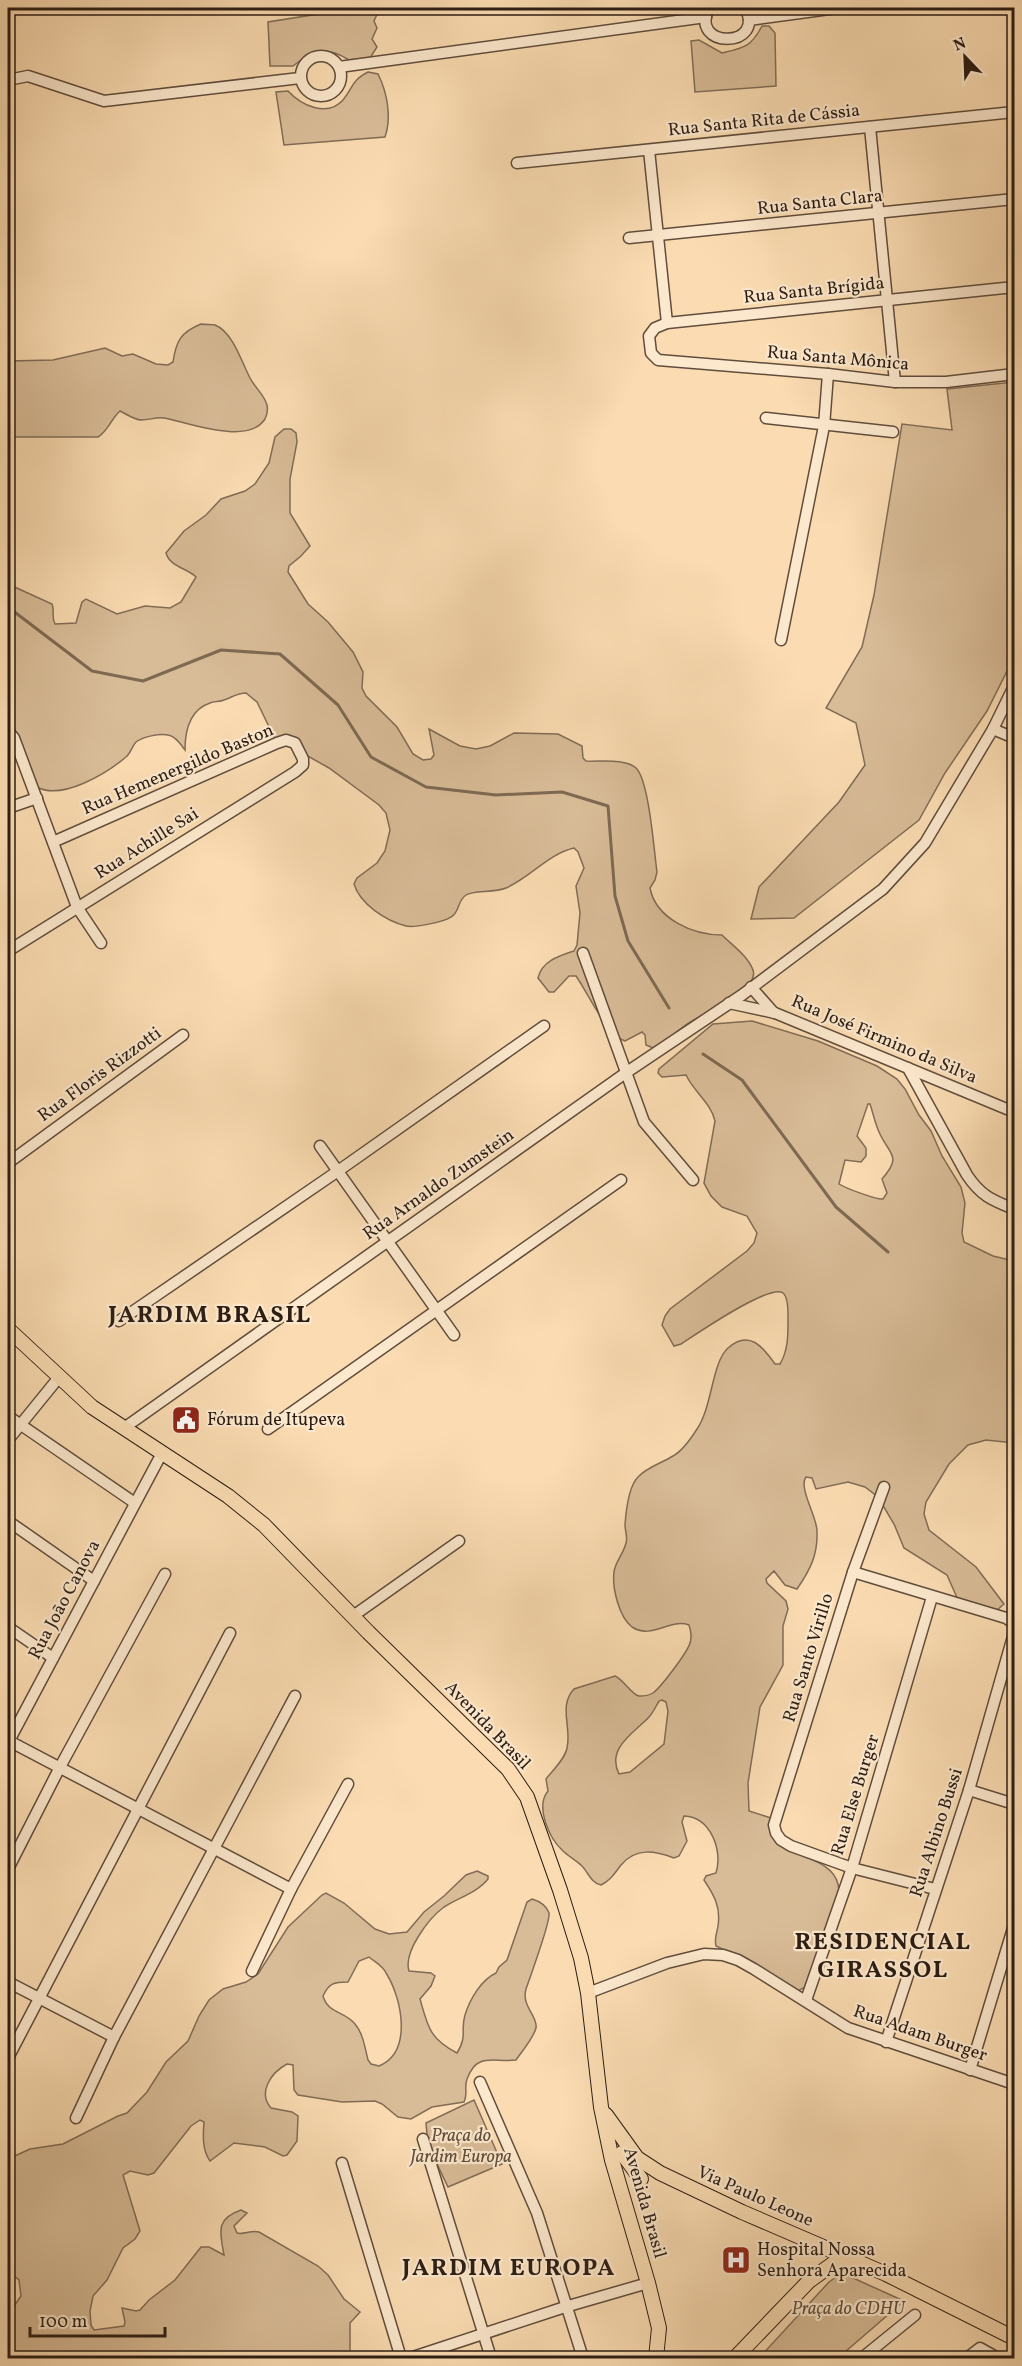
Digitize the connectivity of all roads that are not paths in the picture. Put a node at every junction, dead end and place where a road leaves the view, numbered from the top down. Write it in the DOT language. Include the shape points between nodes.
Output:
graph roads {
  1 [pos="762,8"];
  2 [pos="837,8"];
  3 [pos="707,12"];
  4 [pos="747,12"];
  5 [pos="339,67"];
  6 [pos="300,78"];
  7 [pos="8,80"];
  8 [pos="1014,112"];
  9 [pos="870,127"];
  10 [pos="649,150"];
  11 [pos="517,163"];
  12 [pos="1014,199"];
  13 [pos="879,213"];
  14 [pos="658,236"];
  15 [pos="629,238"];
  16 [pos="1014,287"];
  17 [pos="888,300"];
  18 [pos="667,323"];
  19 [pos="828,374"];
  20 [pos="1014,374"];
  21 [pos="895,382"];
  22 [pos="766,418"];
  23 [pos="824,425"];
  24 [pos="892,432"];
  25 [pos="781,640"];
  26 [pos="1014,686"];
  27 [pos="993,729"];
  28 [pos="8,731"];
  29 [pos="1014,738"];
  30 [pos="303,765"];
  31 [pos="37,798"];
  32 [pos="8,808"];
  33 [pos="53,842"];
  34 [pos="77,907"];
  35 [pos="101,943"];
  36 [pos="8,951"];
  37 [pos="583,954"];
  38 [pos="751,987"];
  39 [pos="729,1004"];
  40 [pos="775,1013"];
  41 [pos="544,1026"];
  42 [pos="183,1035"];
  43 [pos="908,1068"];
  44 [pos="627,1072"];
  45 [pos="1014,1112"];
  46 [pos="320,1146"];
  47 [pos="8,1163"];
  48 [pos="338,1171"];
  49 [pos="621,1180"];
  50 [pos="693,1180"];
  51 [pos="1014,1209"];
  52 [pos="389,1241"];
  53 [pos="436,1310"];
  54 [pos="119,1321"];
  55 [pos="8,1329"];
  56 [pos="454,1335"];
  57 [pos="60,1376"];
  58 [pos="8,1416"];
  59 [pos="20,1425"];
  60 [pos="124,1428"];
  61 [pos="268,1429"];
  62 [pos="8,1440"];
  63 [pos="162,1453"];
  64 [pos="884,1487"];
  65 [pos="135,1503"];
  66 [pos="8,1521"];
  67 [pos="459,1542"];
  68 [pos="853,1572"];
  69 [pos="165,1574"];
  70 [pos="94,1581"];
  71 [pos="932,1597"];
  72 [pos="352,1616"];
  73 [pos="8,1627"];
  74 [pos="230,1633"];
  75 [pos="1014,1633"];
  76 [pos="53,1658"];
  77 [pos="295,1696"];
  78 [pos="9,1737"];
  79 [pos="60,1767"];
  80 [pos="348,1784"];
  81 [pos="969,1790"];
  82 [pos="1014,1804"];
  83 [pos="138,1808"];
  84 [pos="214,1848"];
  85 [pos="852,1868"];
  86 [pos="8,1869"];
  87 [pos="291,1889"];
  88 [pos="935,1889"];
  89 [pos="1014,1925"];
  90 [pos="252,1971"];
  91 [pos="8,1982"];
  92 [pos="588,1993"];
  93 [pos="39,1998"];
  94 [pos="806,2000"];
  95 [pos="114,2037"];
  96 [pos="886,2042"];
  97 [pos="8,2058"];
  98 [pos="970,2070"];
  99 [pos="480,2082"];
  100 [pos="1014,2084"];
  101 [pos="601,2107"];
  102 [pos="76,2118"];
  103 [pos="423,2139"];
  104 [pos="342,2163"];
  105 [pos="660,2173"];
  106 [pos="641,2179"];
  107 [pos="627,2207"];
  108 [pos="817,2245"];
  109 [pos="852,2260"];
  110 [pos="809,2281"];
  111 [pos="648,2283"];
  112 [pos="565,2307"];
  113 [pos="915,2315"];
  114 [pos="484,2335"];
  115 [pos="1014,2338"];
  116 [pos="401,2358"];
  117 [pos="410,2358"];
  118 [pos="491,2358"];
  119 [pos="584,2358"];
  120 [pos="656,2358"];
  121 [pos="735,2358"];
  122 [pos="862,2358"];
  123 [pos="967,2358"];
  124 [pos="998,2358"];
  1 -- 4 [label="street"];
  2 -- 4 [label="street"];
  3 -- 4 [label="street" via="711,33 724,40 743,33"];
  3 -- 5 [label="street"];
  5 -- 6 [label="street" via="334,60 318,55 304,64"];
  5 -- 6 [label="street" via="340,83 324,96 305,89"];
  6 -- 7 [label="street" via="104,101 28,76"];
  8 -- 9 [label="street, Rua Santa Rita de Cássia"];
  9 -- 10 [label="street, Rua Santa Rita de Cássia"];
  9 -- 13 [label="street"];
  10 -- 11 [label="street, Rua Santa Rita de Cássia"];
  10 -- 14 [label="street"];
  12 -- 13 [label="street, Rua Santa Clara"];
  13 -- 14 [label="street, Rua Santa Clara"];
  13 -- 17 [label="street"];
  14 -- 15 [label="street, Rua Santa Clara"];
  14 -- 18 [label="street"];
  16 -- 17 [label="street, Rua Santa Brígida"];
  17 -- 18 [label="street, Rua Santa Brígida"];
  17 -- 21 [label="street"];
  18 -- 19 [label="street, Rua Santa Mônica" via="649,336 651,353 658,360"];
  19 -- 21 [label="street, Rua Santa Mônica"];
  19 -- 23 [label="street"];
  20 -- 21 [label="street, Rua Santa Mônica" via="946,382"];
  22 -- 23 [label="street"];
  23 -- 24 [label="street"];
  23 -- 25 [label="street"];
  26 -- 27 [label="street, Rua Arnaldo Zumstein"];
  27 -- 29 [label="street"];
  27 -- 38 [label="street, Rua Arnaldo Zumstein" via="925,843 904,868 867,901"];
  28 -- 31 [label="street"];
  30 -- 33 [label="street, Rua Hemenergildo Baston" via="295,743 277,742"];
  30 -- 34 [label="street, Rua Achille Sai"];
  31 -- 32 [label="street"];
  31 -- 33 [label="street"];
  33 -- 34 [label="street"];
  34 -- 35 [label="street"];
  34 -- 36 [label="street, Rua Achille Sai"];
  37 -- 44 [label="street"];
  38 -- 39 [label="street, Rua Arnaldo Zumstein"];
  38 -- 40 [label="street, Rua José Firmino da Silva"];
  39 -- 40 [label="street, Rua José Firmino da Silva"];
  39 -- 44 [label="street, Rua Arnaldo Zumstein"];
  40 -- 43 [label="street, Rua José Firmino da Silva"];
  41 -- 48 [label="street"];
  42 -- 47 [label="street, Rua Floris Rizzotti"];
  43 -- 45 [label="street, Rua José Firmino da Silva"];
  43 -- 51 [label="street" via="977,1190"];
  44 -- 50 [label="street" via="644,1122"];
  44 -- 52 [label="street, Rua Arnaldo Zumstein"];
  46 -- 48 [label="street"];
  48 -- 52 [label="street"];
  48 -- 54 [label="street"];
  49 -- 53 [label="street"];
  52 -- 53 [label="street"];
  52 -- 60 [label="street, Rua Arnaldo Zumstein"];
  53 -- 56 [label="street"];
  53 -- 61 [label="street"];
  55 -- 57 [label="main road, Avenida Brasil"];
  57 -- 59 [label="street"];
  57 -- 60 [label="main road, Avenida Brasil" via="92,1407"];
  58 -- 59 [label="street"];
  59 -- 62 [label="street"];
  59 -- 65 [label="street"];
  60 -- 63 [label="main road, Avenida Brasil"];
  63 -- 65 [label="street, Rua João Canova"];
  63 -- 72 [label="main road, Avenida Brasil" via="264,1525"];
  64 -- 68 [label="street, Rua Santo Virillo"];
  65 -- 70 [label="street, Rua João Canova"];
  66 -- 70 [label="street"];
  67 -- 72 [label="street"];
  68 -- 71 [label="street"];
  68 -- 85 [label="street, Rua Santo Virillo" via="774,1825 781,1840 791,1846"];
  69 -- 79 [label="street"];
  70 -- 76 [label="street, Rua João Canova"];
  71 -- 75 [label="street" via="1006,1618"];
  71 -- 85 [label="street, Rua Else Burger"];
  72 -- 92 [label="main road, Avenida Brasil" via="508,1769 527,1797 560,1890"];
  73 -- 76 [label="street"];
  74 -- 83 [label="street"];
  75 -- 81 [label="street, Rua Albino Bussi"];
  76 -- 78 [label="street, Rua João Canova"];
  77 -- 84 [label="street"];
  78 -- 79 [label="street"];
  79 -- 83 [label="street"];
  79 -- 86 [label="street"];
  80 -- 87 [label="street"];
  81 -- 82 [label="street"];
  81 -- 88 [label="street, Rua Albino Bussi"];
  83 -- 84 [label="street"];
  83 -- 93 [label="street"];
  84 -- 87 [label="street"];
  84 -- 95 [label="street"];
  85 -- 88 [label="street"];
  85 -- 94 [label="street, Rua Else Burger"];
  87 -- 90 [label="street"];
  88 -- 96 [label="street, Rua Albino Bussi"];
  89 -- 98 [label="street"];
  91 -- 93 [label="street"];
  92 -- 94 [label="street, Rua Adam Burger" via="704,1954 738,1960"];
  92 -- 101 [label="main road, Avenida Brasil"];
  93 -- 95 [label="street"];
  93 -- 97 [label="street"];
  94 -- 96 [label="street, Rua Adam Burger" via="848,2028"];
  95 -- 102 [label="street"];
  96 -- 98 [label="street, Rua Adam Burger"];
  98 -- 100 [label="street, Rua Adam Burger"];
  99 -- 112 [label="street" via="537,2213"];
  101 -- 105 [label="main road, Via Paulo Leone" via="629,2150"];
  101 -- 106 [label="main road" via="609,2131"];
  101 -- 107 [label="main road, Avenida Brasil"];
  103 -- 114 [label="street"];
  104 -- 116 [label="street"];
  105 -- 106 [label="main road"];
  105 -- 108 [label="main road, Via Paulo Leone"];
  106 -- 107 [label="main road" via="629,2193"];
  107 -- 111 [label="main road, Avenida Brasil"];
  108 -- 109 [label="main road, Via Paulo Leone"];
  108 -- 110 [label="main road" via="821,2260"];
  109 -- 110 [label="main road" via="834,2263"];
  109 -- 115 [label="main road, Via Paulo Leone"];
  110 -- 121 [label="main road"];
  111 -- 112 [label="street"];
  111 -- 120 [label="main road, Avenida Brasil" via="659,2328"];
  112 -- 114 [label="street"];
  112 -- 119 [label="street"];
  113 -- 122 [label="street"];
  114 -- 117 [label="street"];
  114 -- 118 [label="street"];
  123 -- 124 [label="street" via="980,2348"];
}
